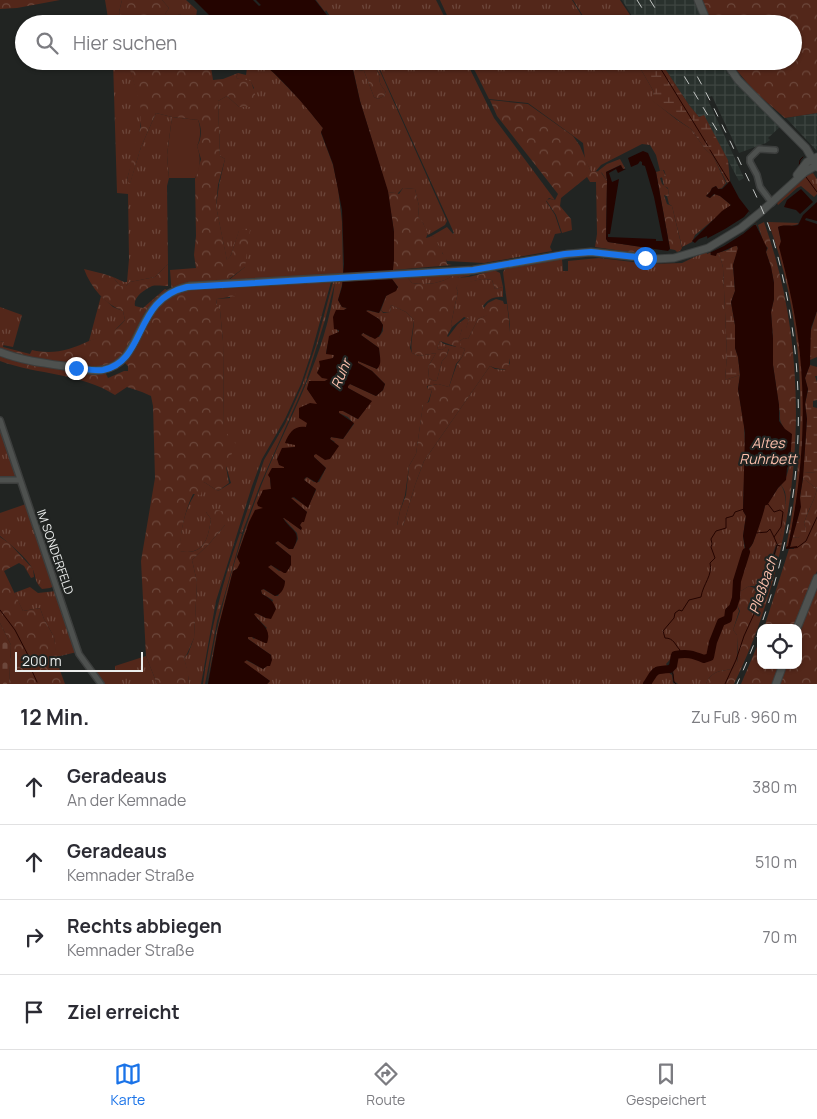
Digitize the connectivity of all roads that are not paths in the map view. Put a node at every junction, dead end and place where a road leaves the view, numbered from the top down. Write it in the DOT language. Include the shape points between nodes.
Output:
graph roads {
  1 [pos="698,0"];
  2 [pos="704,15"];
  3 [pos="731,70"];
  4 [pos="775,150"];
  5 [pos="816,161"];
  6 [pos="772,203"];
  7 [pos="0,352"];
  8 [pos="0,420"];
  9 [pos="0,480"];
  10 [pos="20,480"];
  11 [pos="817,578"];
  12 [pos="799,624"];
  13 [pos="782,669"];
  14 [pos="101,684"];
  15 [pos="776,684"];
  1 -- 2 [label="main road"];
  3 -- 5 [label="main road"];
  4 -- 6 [label="street" via="758,149 750,158 760,187"];
  5 -- 6 [label="main road"];
  6 -- 7 [label="main road" via="722,240 674,258 582,253 479,269 183,288 161,300 146,318 127,355 105,369 92,370 20,359"];
  8 -- 10 [label="street, IM SONDERFELD"];
  9 -- 10 [label="street"];
  10 -- 14 [label="street, IM SONDERFELD" via="79,654"];
  11 -- 12 [label="main road"];
  13 -- 15 [label="main road"];
}
